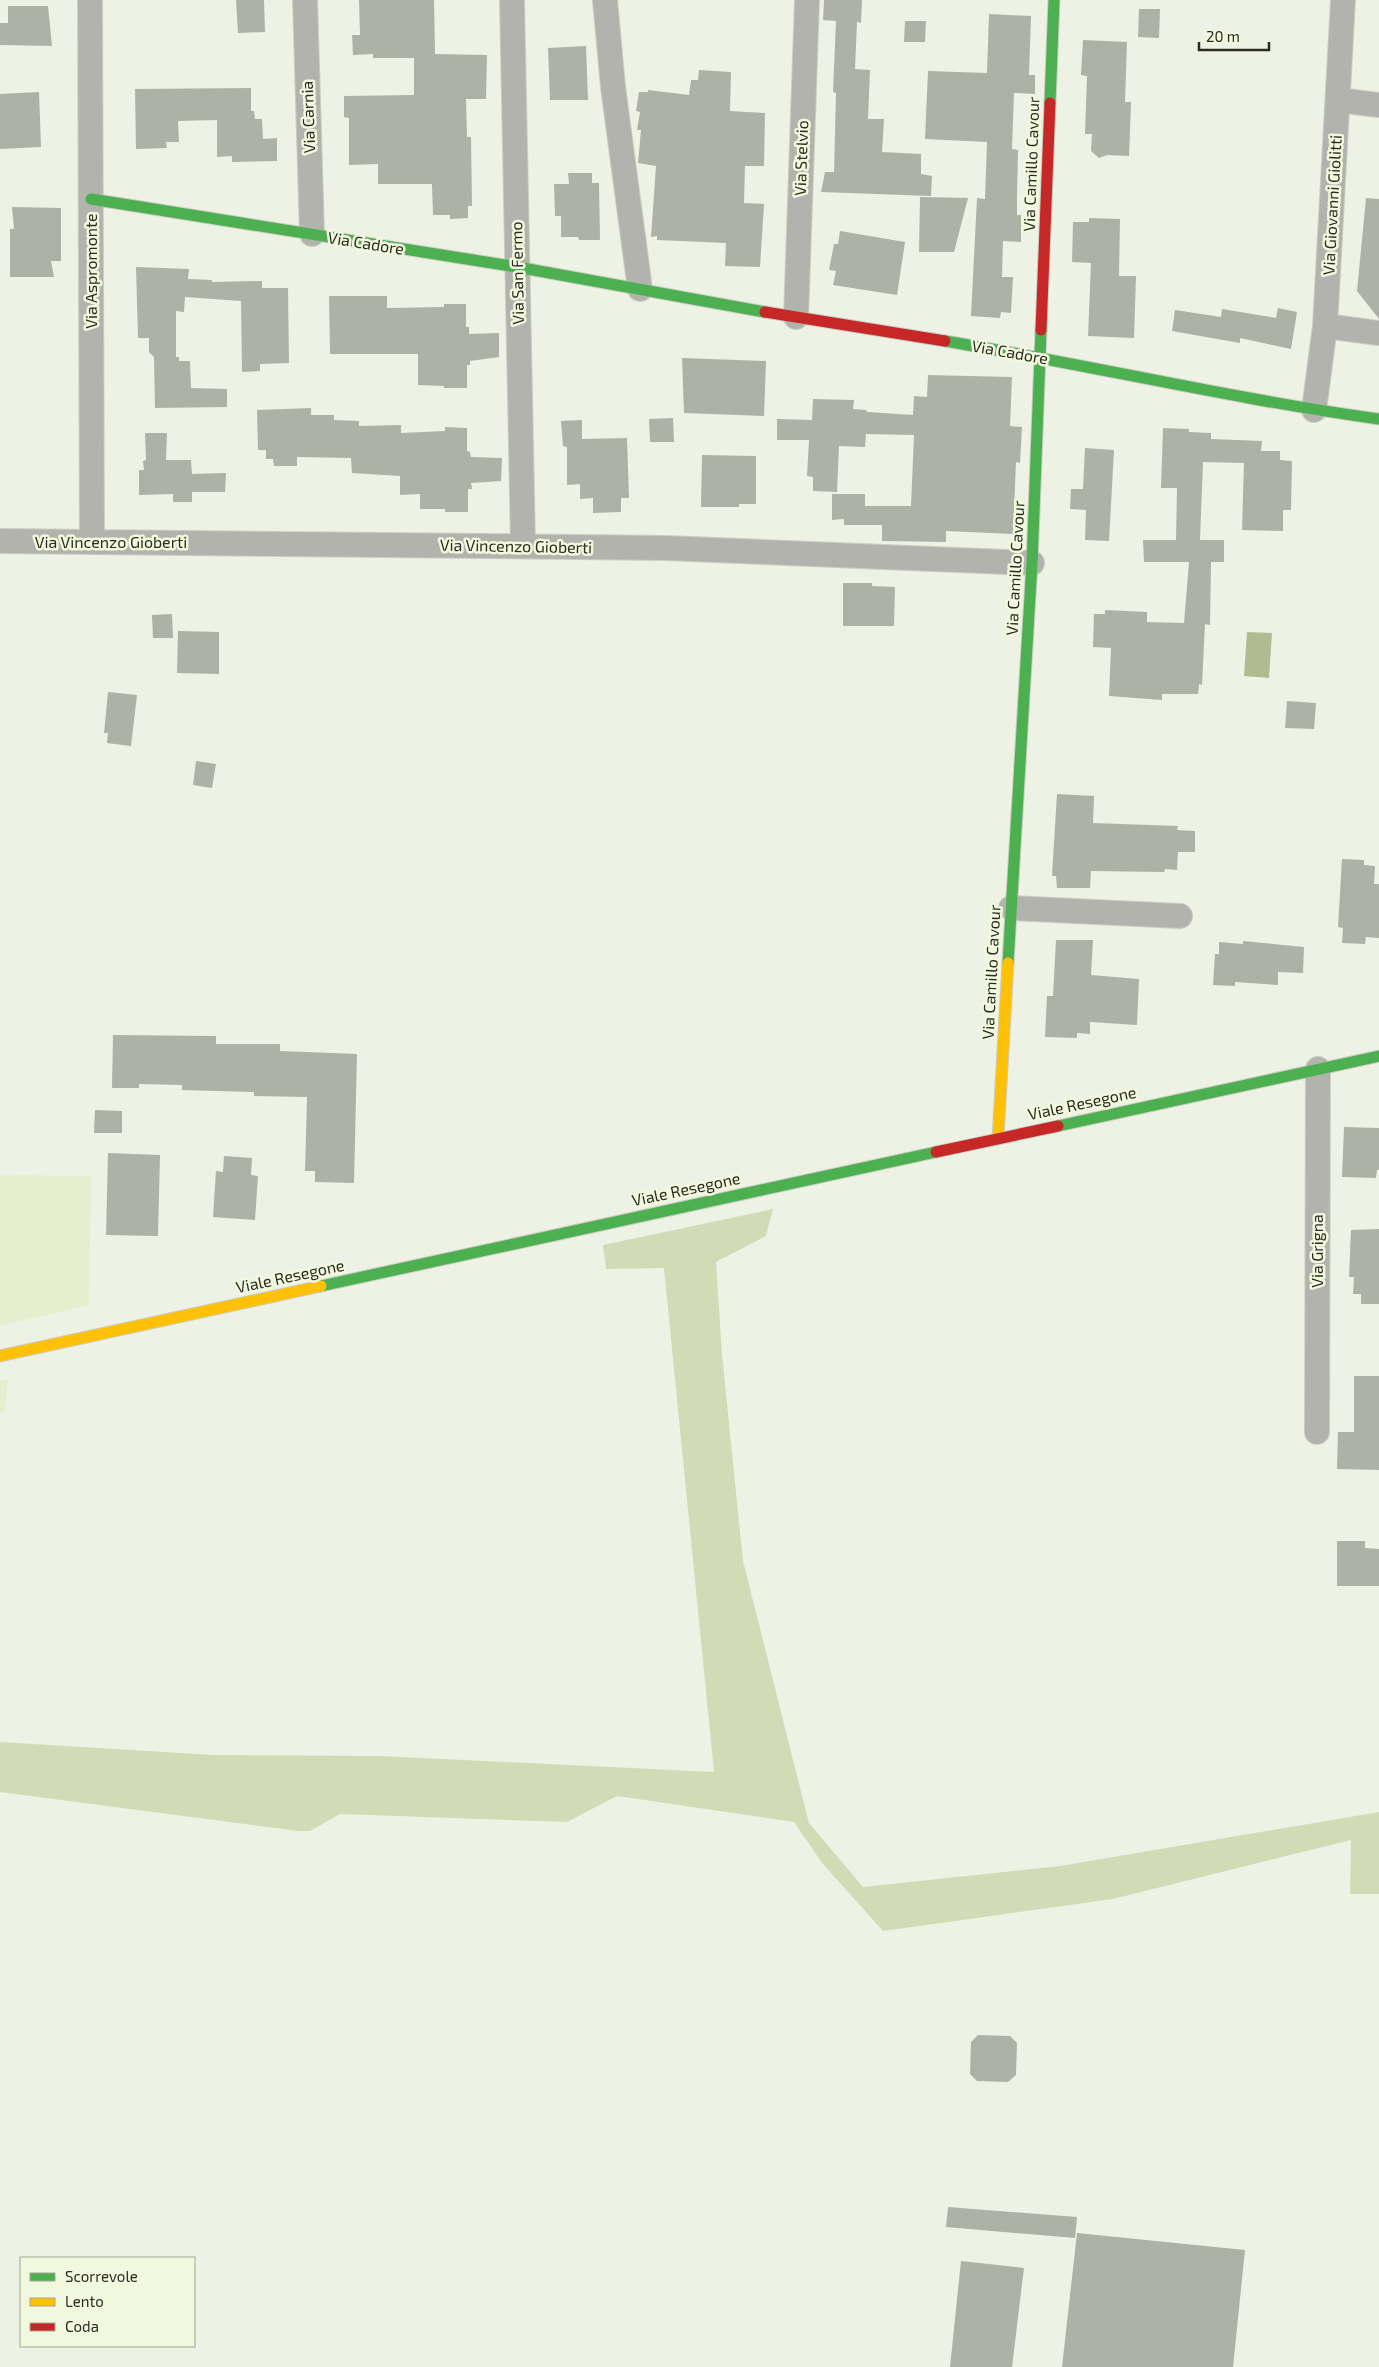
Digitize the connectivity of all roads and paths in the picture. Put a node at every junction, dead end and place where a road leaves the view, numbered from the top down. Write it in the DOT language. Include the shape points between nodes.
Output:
graph roads {
  1 [pos="90,0"];
  2 [pos="305,0"];
  3 [pos="512,0"];
  4 [pos="606,0"];
  5 [pos="807,0"];
  6 [pos="1054,0"];
  7 [pos="1343,0"];
  8 [pos="1338,100"];
  9 [pos="1379,105"];
  10 [pos="91,199"];
  11 [pos="312,234"];
  12 [pos="516,267"];
  13 [pos="640,289"];
  14 [pos="796,317"];
  15 [pos="1325,326"];
  16 [pos="1379,334"];
  17 [pos="1041,357"];
  18 [pos="1314,410"];
  19 [pos="1379,418"];
  20 [pos="0,541"];
  21 [pos="92,542"];
  22 [pos="523,545"];
  23 [pos="1032,563"];
  24 [pos="1012,908"];
  25 [pos="1180,916"];
  26 [pos="1379,1056"];
  27 [pos="1318,1069"];
  28 [pos="998,1138"];
  29 [pos="0,1356"];
  30 [pos="1317,1432"];
  1 -- 10 [label="street, Via Aspromonte"];
  2 -- 11 [label="street, Via Carnia"];
  3 -- 12 [label="street, Via San Fermo"];
  4 -- 13 [label="street"];
  5 -- 14 [label="street, Via Stelvio"];
  6 -- 17 [label="street, Via Camillo Cavour"];
  7 -- 8 [label="street, Via Giovanni Giolitti"];
  8 -- 9 [label="street"];
  8 -- 15 [label="street, Via Giovanni Giolitti"];
  10 -- 11 [label="street, Via Cadore"];
  10 -- 21 [label="street, Via Aspromonte"];
  11 -- 12 [label="street, Via Cadore"];
  12 -- 13 [label="street, Via Cadore"];
  12 -- 22 [label="street, Via San Fermo"];
  13 -- 14 [label="street, Via Cadore"];
  14 -- 17 [label="street, Via Cadore"];
  15 -- 16 [label="street"];
  15 -- 18 [label="street, Via Giovanni Giolitti"];
  17 -- 18 [label="street, Via Cadore"];
  17 -- 23 [label="street, Via Camillo Cavour"];
  18 -- 19 [label="street, Via Cadore"];
  20 -- 21 [label="street, Via Vincenzo Gioberti"];
  21 -- 22 [label="street, Via Vincenzo Gioberti"];
  22 -- 23 [label="street, Via Vincenzo Gioberti"];
  23 -- 24 [label="street, Via Camillo Cavour"];
  24 -- 25 [label="street"];
  24 -- 28 [label="street, Via Camillo Cavour"];
  26 -- 27 [label="street, Viale Resegone"];
  27 -- 28 [label="street, Viale Resegone"];
  27 -- 30 [label="street, Via Grigna"];
  28 -- 29 [label="street, Viale Resegone"];
}
